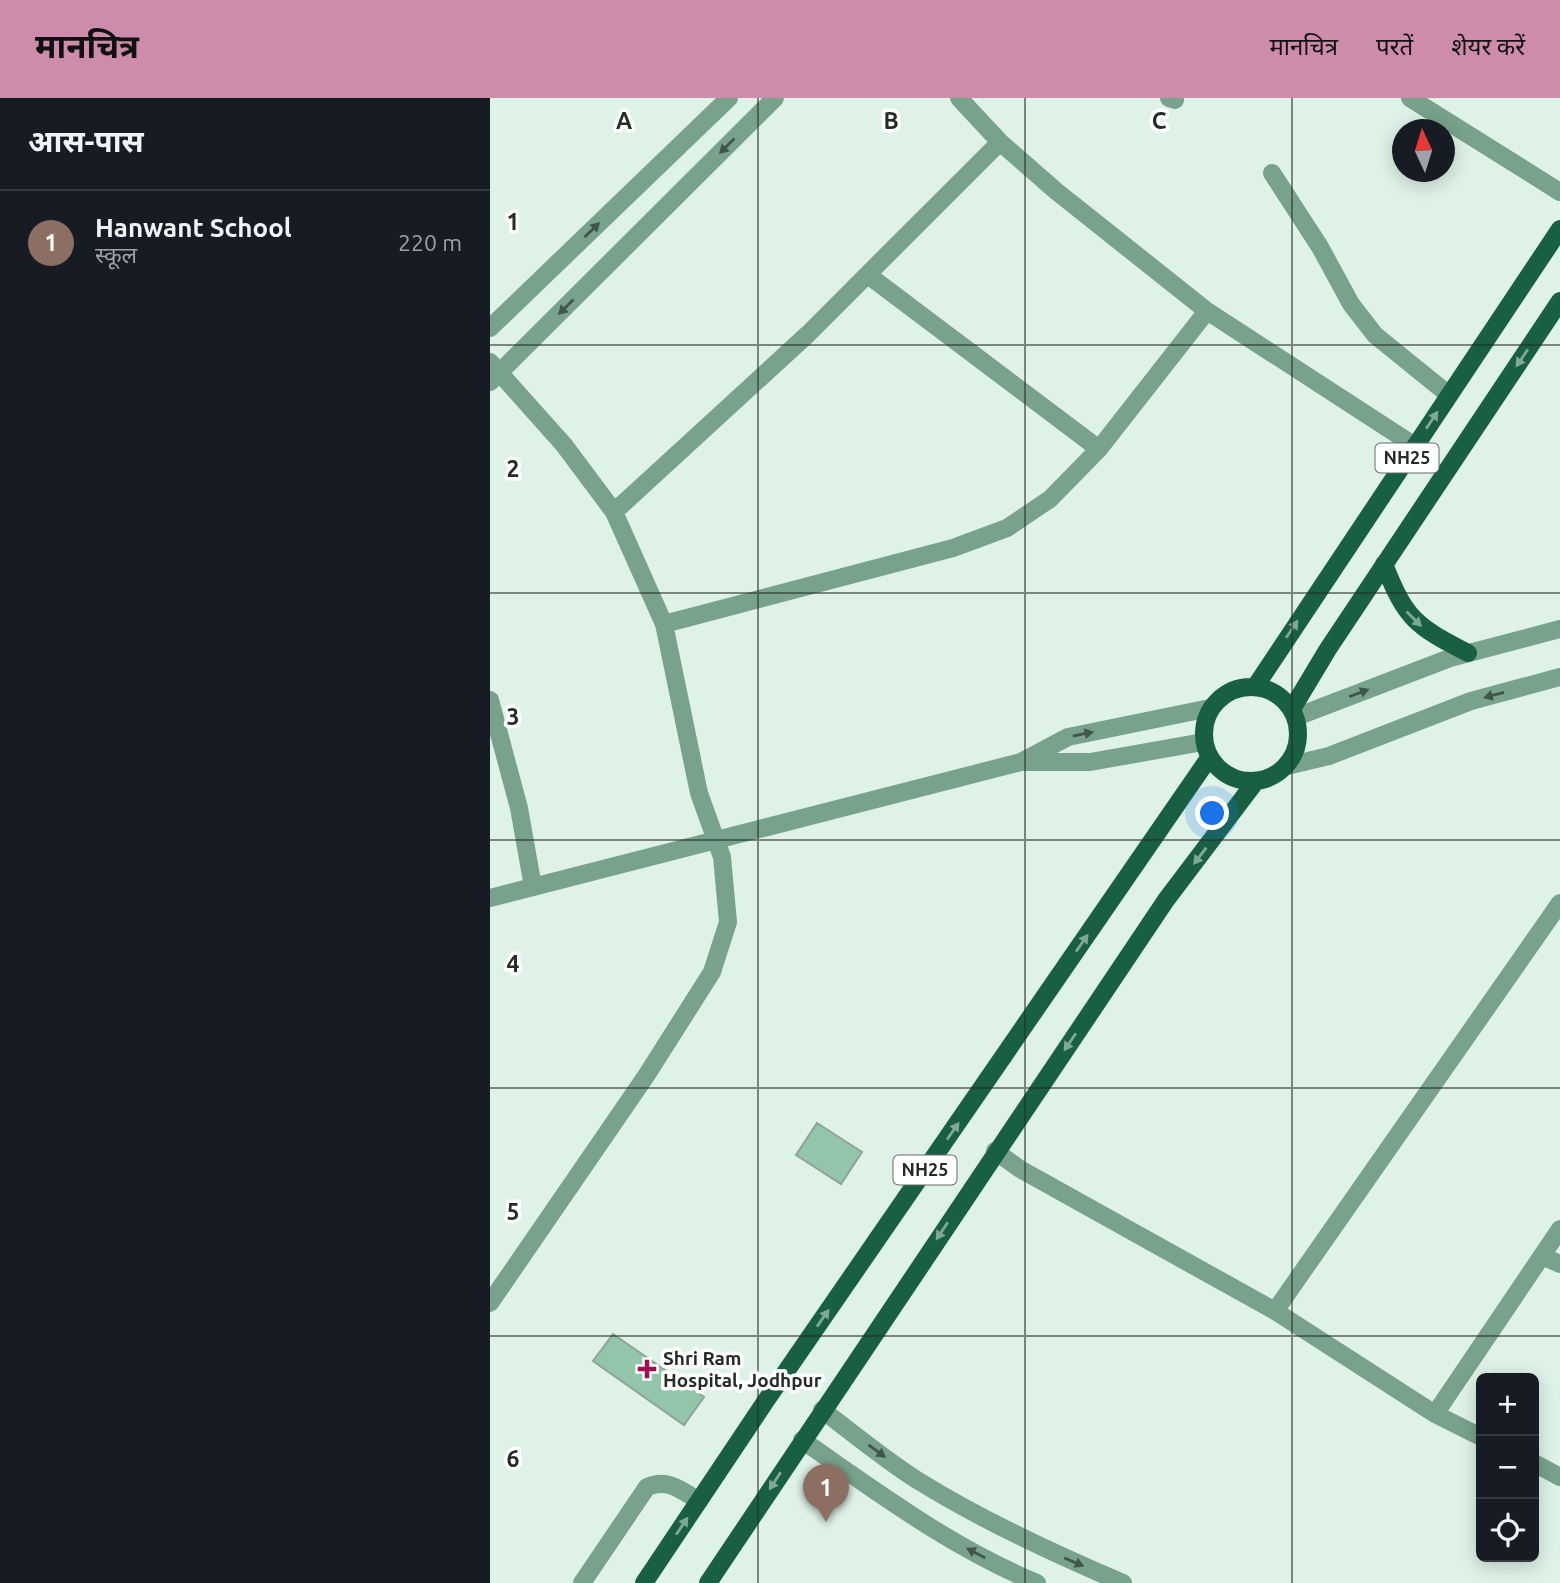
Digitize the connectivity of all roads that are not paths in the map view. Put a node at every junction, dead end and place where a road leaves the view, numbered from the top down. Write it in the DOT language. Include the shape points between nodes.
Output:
graph roads {
  1 [pos="729,98"];
  2 [pos="775,98"];
  3 [pos="959,98"];
  4 [pos="1410,98"];
  5 [pos="1000,142"];
  6 [pos="1272,173"];
  7 [pos="1560,192"];
  8 [pos="1560,229"];
  9 [pos="868,275"];
  10 [pos="1560,301"];
  11 [pos="1207,311"];
  12 [pos="490,328"];
  13 [pos="493,372"];
  14 [pos="1449,395"];
  15 [pos="1415,446"];
  16 [pos="1099,449"];
  17 [pos="614,512"];
  18 [pos="1384,564"];
  19 [pos="664,624"];
  20 [pos="1560,629"];
  21 [pos="1468,653"];
  22 [pos="1560,677"];
  23 [pos="1255,687"];
  24 [pos="490,700"];
  25 [pos="1210,708"];
  26 [pos="1294,713"];
  27 [pos="1206,750"];
  28 [pos="1021,762"];
  29 [pos="1287,766"];
  30 [pos="1256,781"];
  31 [pos="715,841"];
  32 [pos="533,887"];
  33 [pos="490,898"];
  34 [pos="1558,911"];
  35 [pos="995,1152"];
  36 [pos="1560,1228"];
  37 [pos="1542,1256"];
  38 [pos="1560,1264"];
  39 [pos="492,1296"];
  40 [pos="1275,1311"];
  41 [pos="822,1410"];
  42 [pos="1435,1414"];
  43 [pos="1479,1436"];
  44 [pos="802,1440"];
  45 [pos="1539,1466"];
  46 [pos="1560,1477"];
  47 [pos="699,1501"];
  48 [pos="582,1583"];
  49 [pos="644,1583"];
  50 [pos="708,1583"];
  51 [pos="1038,1583"];
  52 [pos="1123,1583"];
  12 -- 1 [label="street, one-way"];
  2 -- 13 [label="street, one-way"];
  3 -- 5 [label="street"];
  4 -- 7 [label="street"];
  5 -- 9 [label="street"];
  5 -- 11 [label="street"];
  6 -- 14 [label="street" via="1351,304 1375,335"];
  8 -- 14 [label="main road, NH25"];
  9 -- 16 [label="street"];
  9 -- 17 [label="street"];
  10 -- 18 [label="main road, NH25, one-way"];
  11 -- 15 [label="street"];
  11 -- 16 [label="street"];
  13 -- 17 [label="street" via="565,445"];
  15 -- 14 [label="main road, NH25, one-way"];
  23 -- 15 [label="main road, NH25, one-way"];
  16 -- 19 [label="street" via="1050,499 1007,527 953,548"];
  17 -- 19 [label="street"];
  18 -- 21 [label="main road, one-way" via="1397,598 1411,618"];
  18 -- 26 [label="main road, NH25"];
  19 -- 31 [label="street" via="699,793"];
  20 -- 21 [label="street"];
  26 -- 21 [label="street, one-way"];
  22 -- 29 [label="street, one-way" via="1471,701 1329,756"];
  23 -- 25 [label="main road" via="1230,692"];
  23 -- 26 [label="main road" via="1276,694"];
  24 -- 32 [label="street" via="519,808"];
  25 -- 27 [label="main road, NH25" via="1204,724"];
  28 -- 25 [label="street, one-way" via="1068,737"];
  26 -- 29 [label="main road, NH25" via="1297,743"];
  27 -- 28 [label="street" via="1090,762"];
  27 -- 30 [label="main road" via="1221,772 1238,780"];
  47 -- 27 [label="main road, NH25, one-way"];
  28 -- 31 [label="street"];
  29 -- 30 [label="main road, NH25"];
  30 -- 35 [label="main road, NH25, one-way" via="1166,900"];
  31 -- 32 [label="street"];
  31 -- 39 [label="street" via="722,857 728,922 712,972 646,1076"];
  32 -- 33 [label="street"];
  34 -- 40 [label="street"];
  35 -- 40 [label="street"];
  35 -- 41 [label="main road, NH25, one-way"];
  36 -- 37 [label="street"];
  37 -- 38 [label="street"];
  37 -- 42 [label="street"];
  40 -- 42 [label="street"];
  41 -- 44 [label="main road, NH25"];
  41 -- 52 [label="street, one-way" via="914,1478 974,1513 1039,1548"];
  42 -- 43 [label="street"];
  44 -- 50 [label="main road, NH25, one-way"];
  51 -- 44 [label="street, one-way" via="900,1509"];
  45 -- 46 [label="street"];
  47 -- 48 [label="street" via="670,1484 648,1487"];
  49 -- 47 [label="main road, NH25, one-way"];
}
